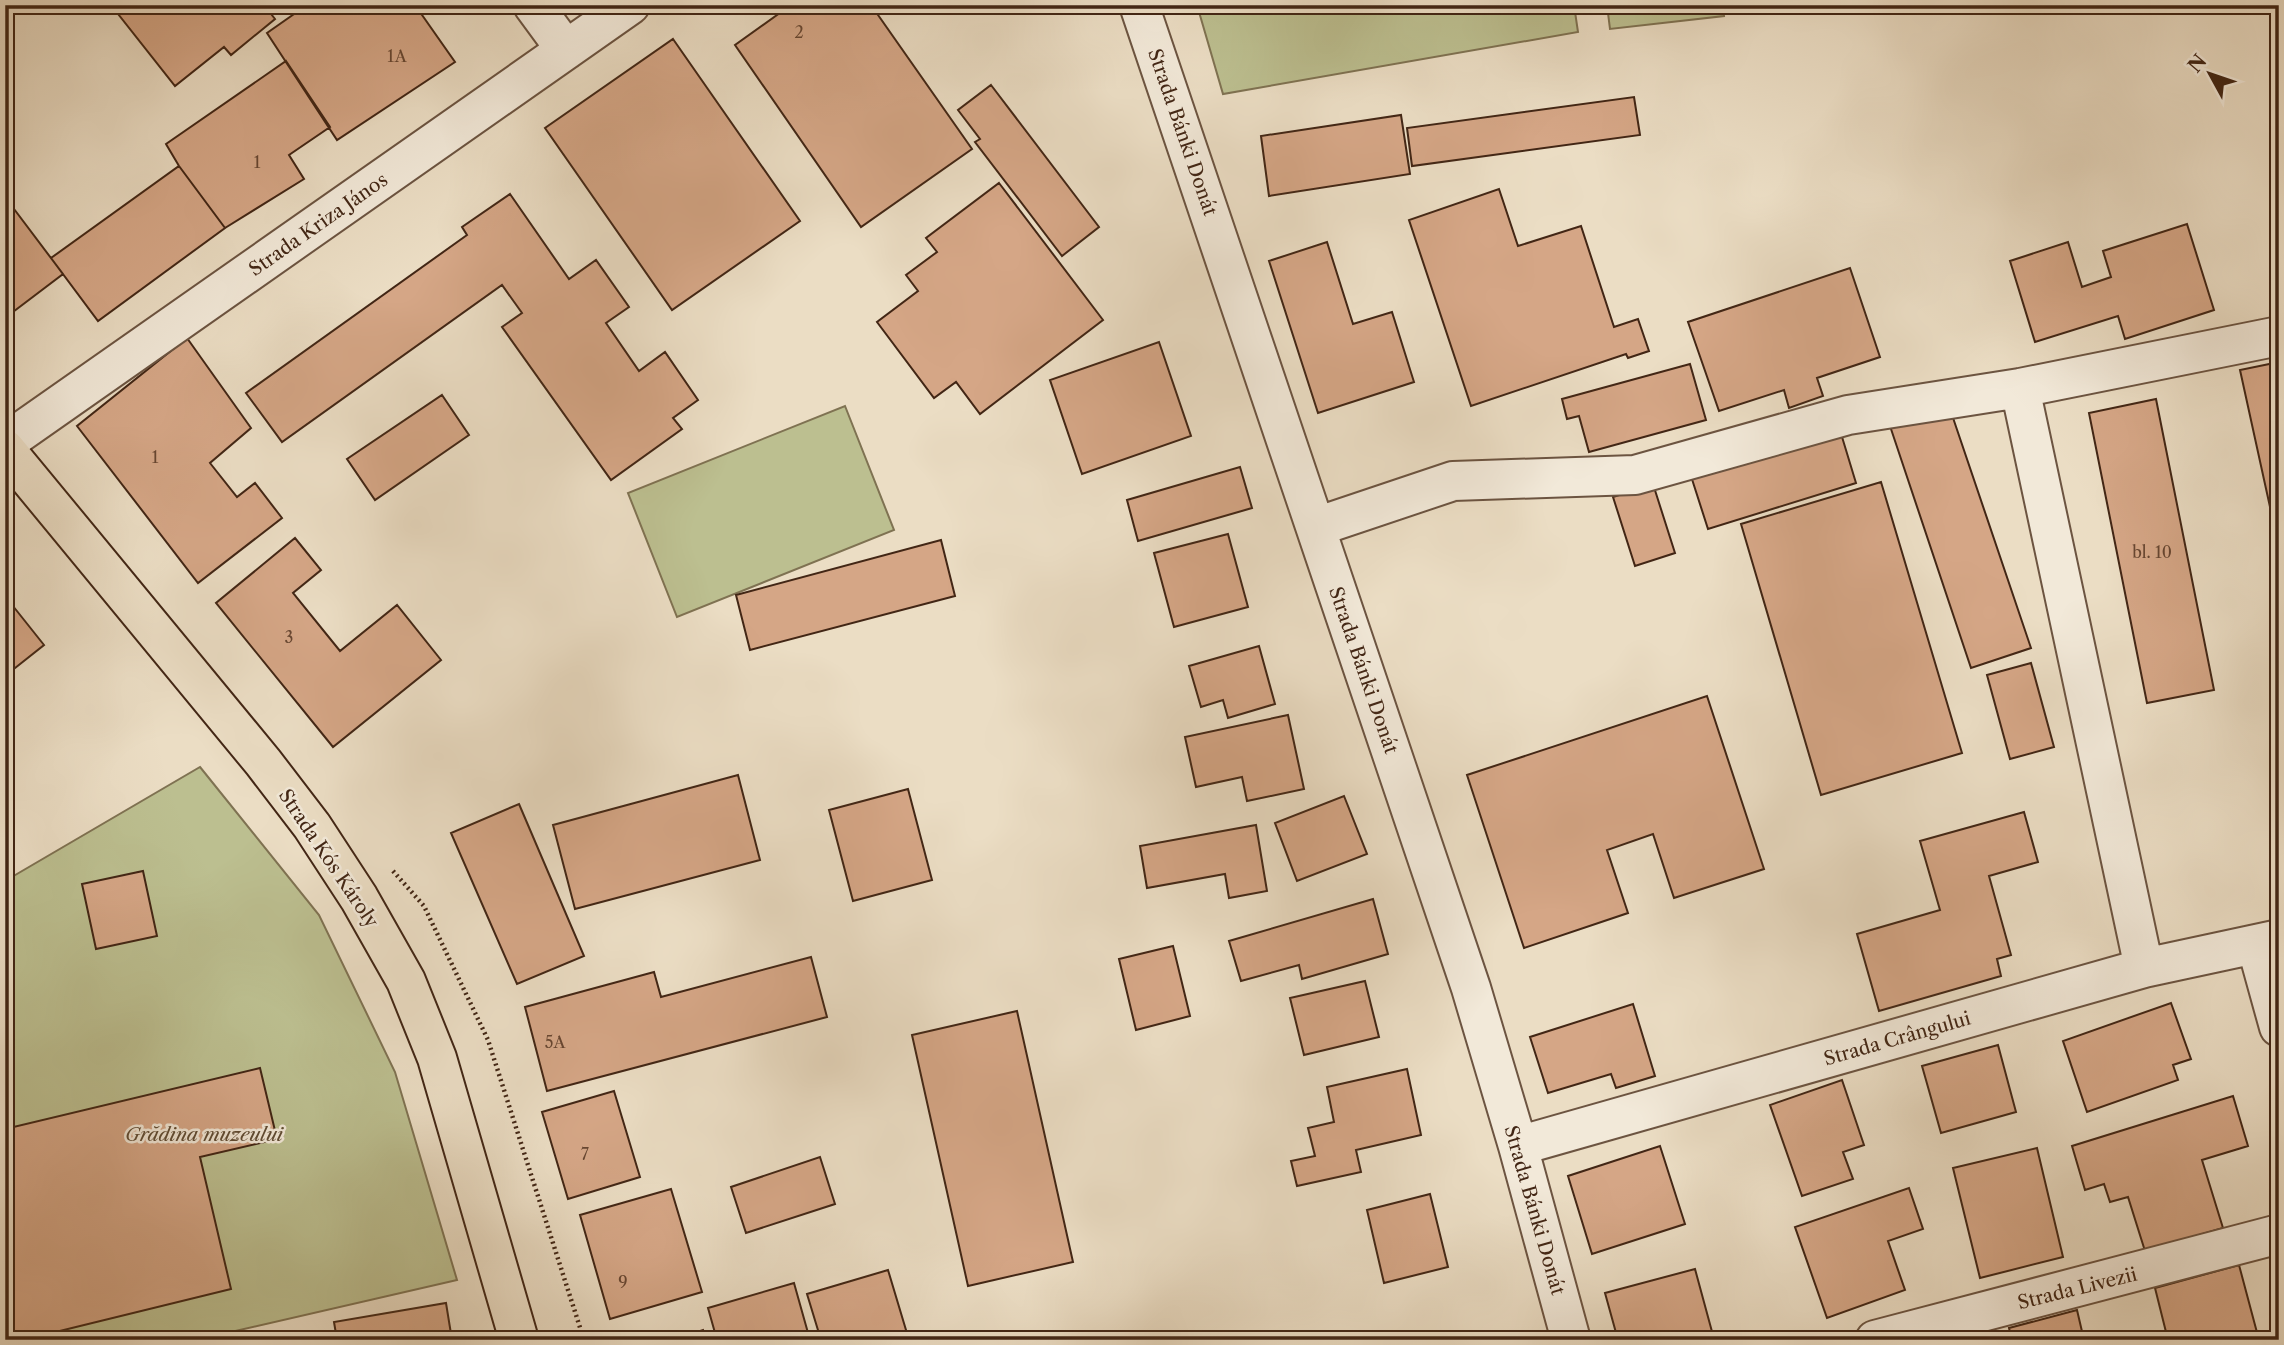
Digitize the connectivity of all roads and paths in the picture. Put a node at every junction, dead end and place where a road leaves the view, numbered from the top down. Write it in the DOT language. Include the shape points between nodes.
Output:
graph roads {
  1 [pos="533,5"];
  2 [pos="630,5"];
  3 [pos="1139,5"];
  4 [pos="566,50"];
  5 [pos="2279,336"];
  6 [pos="2020,388"];
  7 [pos="5,443"];
  8 [pos="5,449"];
  9 [pos="1316,527"];
  10 [pos="2268,941"];
  11 [pos="2144,968"];
  12 [pos="2279,1027"];
  13 [pos="1518,1146"];
  14 [pos="2279,1234"];
  15 [pos="519,1340"];
  16 [pos="1571,1340"];
  17 [pos="1875,1340"];
  1 -- 4 [label="street"];
  2 -- 4 [label="street, Strada Kriza János"];
  3 -- 9 [label="street, Strada Bánki Donát"];
  4 -- 7 [label="street, Strada Kriza János"];
  5 -- 6 [label="street"];
  6 -- 9 [label="street" via="1848,415 1636,475 1453,481"];
  6 -- 11 [label="street"];
  8 -- 15 [label="main road, Strada Kós Károly" via="263,762 359,898 406,981 437,1058"];
  9 -- 13 [label="street, Strada Bánki Donát" via="1471,988"];
  10 -- 11 [label="street, Strada Crângului"];
  10 -- 12 [label="street"];
  11 -- 13 [label="street, Strada Crângului"];
  13 -- 16 [label="street, Strada Bánki Donát"];
  14 -- 17 [label="street, Strada Livezii"];
}
